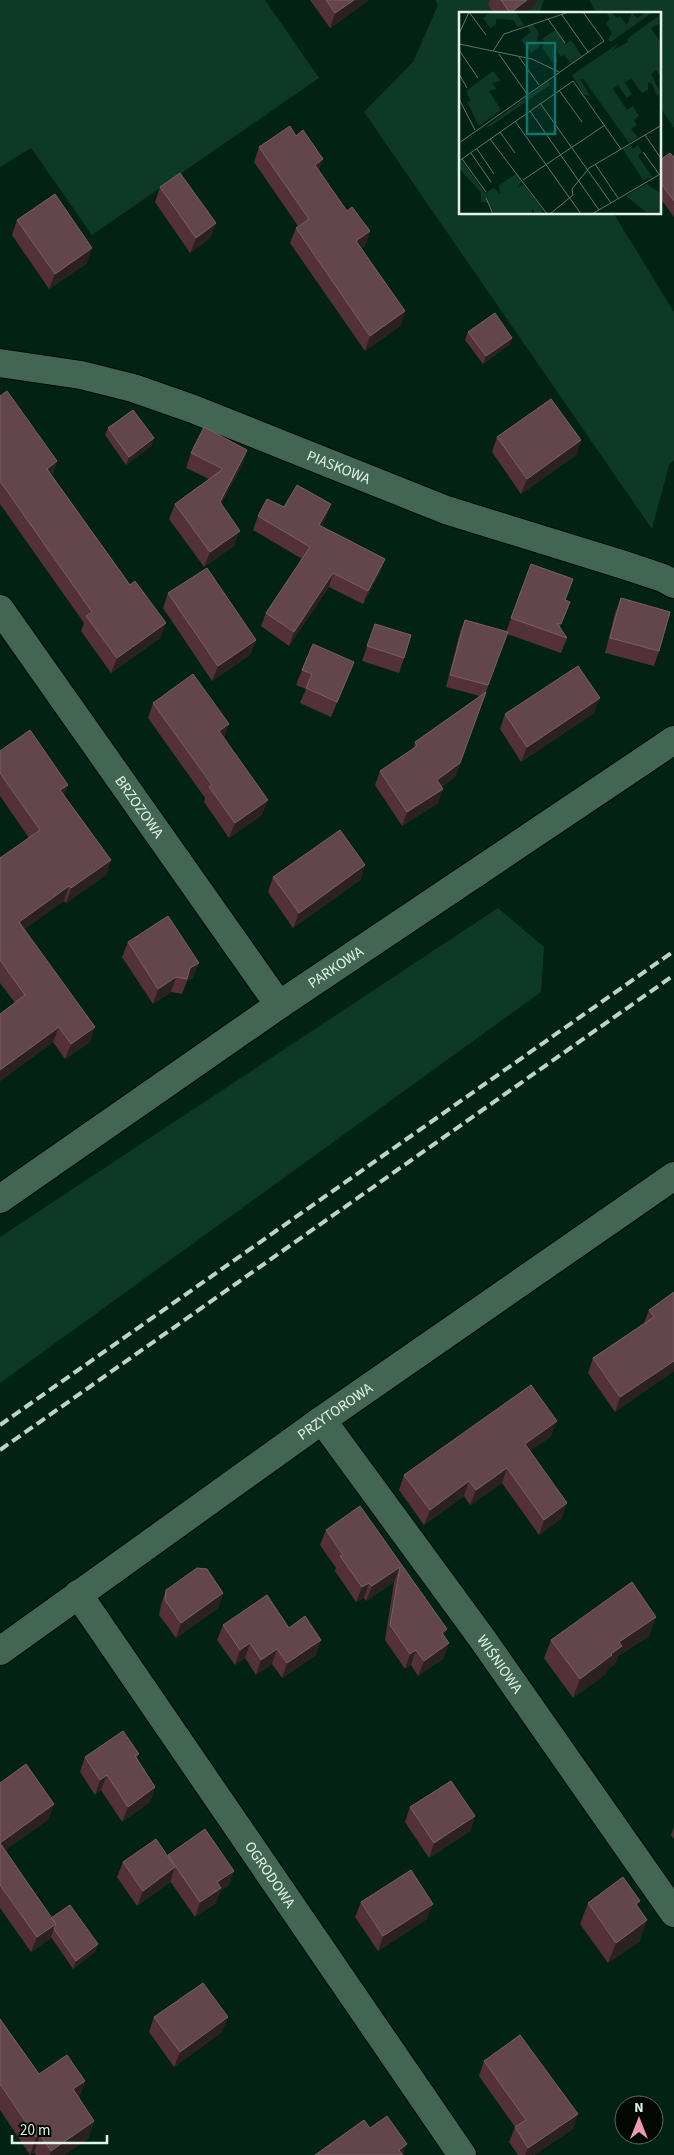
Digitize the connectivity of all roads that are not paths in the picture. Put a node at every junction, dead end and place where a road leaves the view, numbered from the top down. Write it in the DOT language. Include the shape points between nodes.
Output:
graph roads {
  1 [pos="0,362"];
  2 [pos="674,584"];
  3 [pos="0,609"];
  4 [pos="674,740"];
  5 [pos="279,1005"];
  6 [pos="674,1176"];
  7 [pos="0,1199"];
  8 [pos="322,1420"];
  9 [pos="78,1594"];
  10 [pos="0,1651"];
  11 [pos="674,1913"];
  12 [pos="462,2155"];
  1 -- 2 [label="street, PIASKOWA" via="81,374 134,388 446,510 624,565"];
  3 -- 5 [label="street, BRZOZOWA"];
  4 -- 5 [label="street, PARKOWA"];
  5 -- 7 [label="street, PARKOWA"];
  6 -- 8 [label="street, PRZYTOROWA"];
  8 -- 9 [label="street, PRZYTOROWA"];
  8 -- 11 [label="street, WIŚNIOWA"];
  9 -- 10 [label="street, PRZYTOROWA"];
  9 -- 12 [label="street, OGRODOWA"];
}
